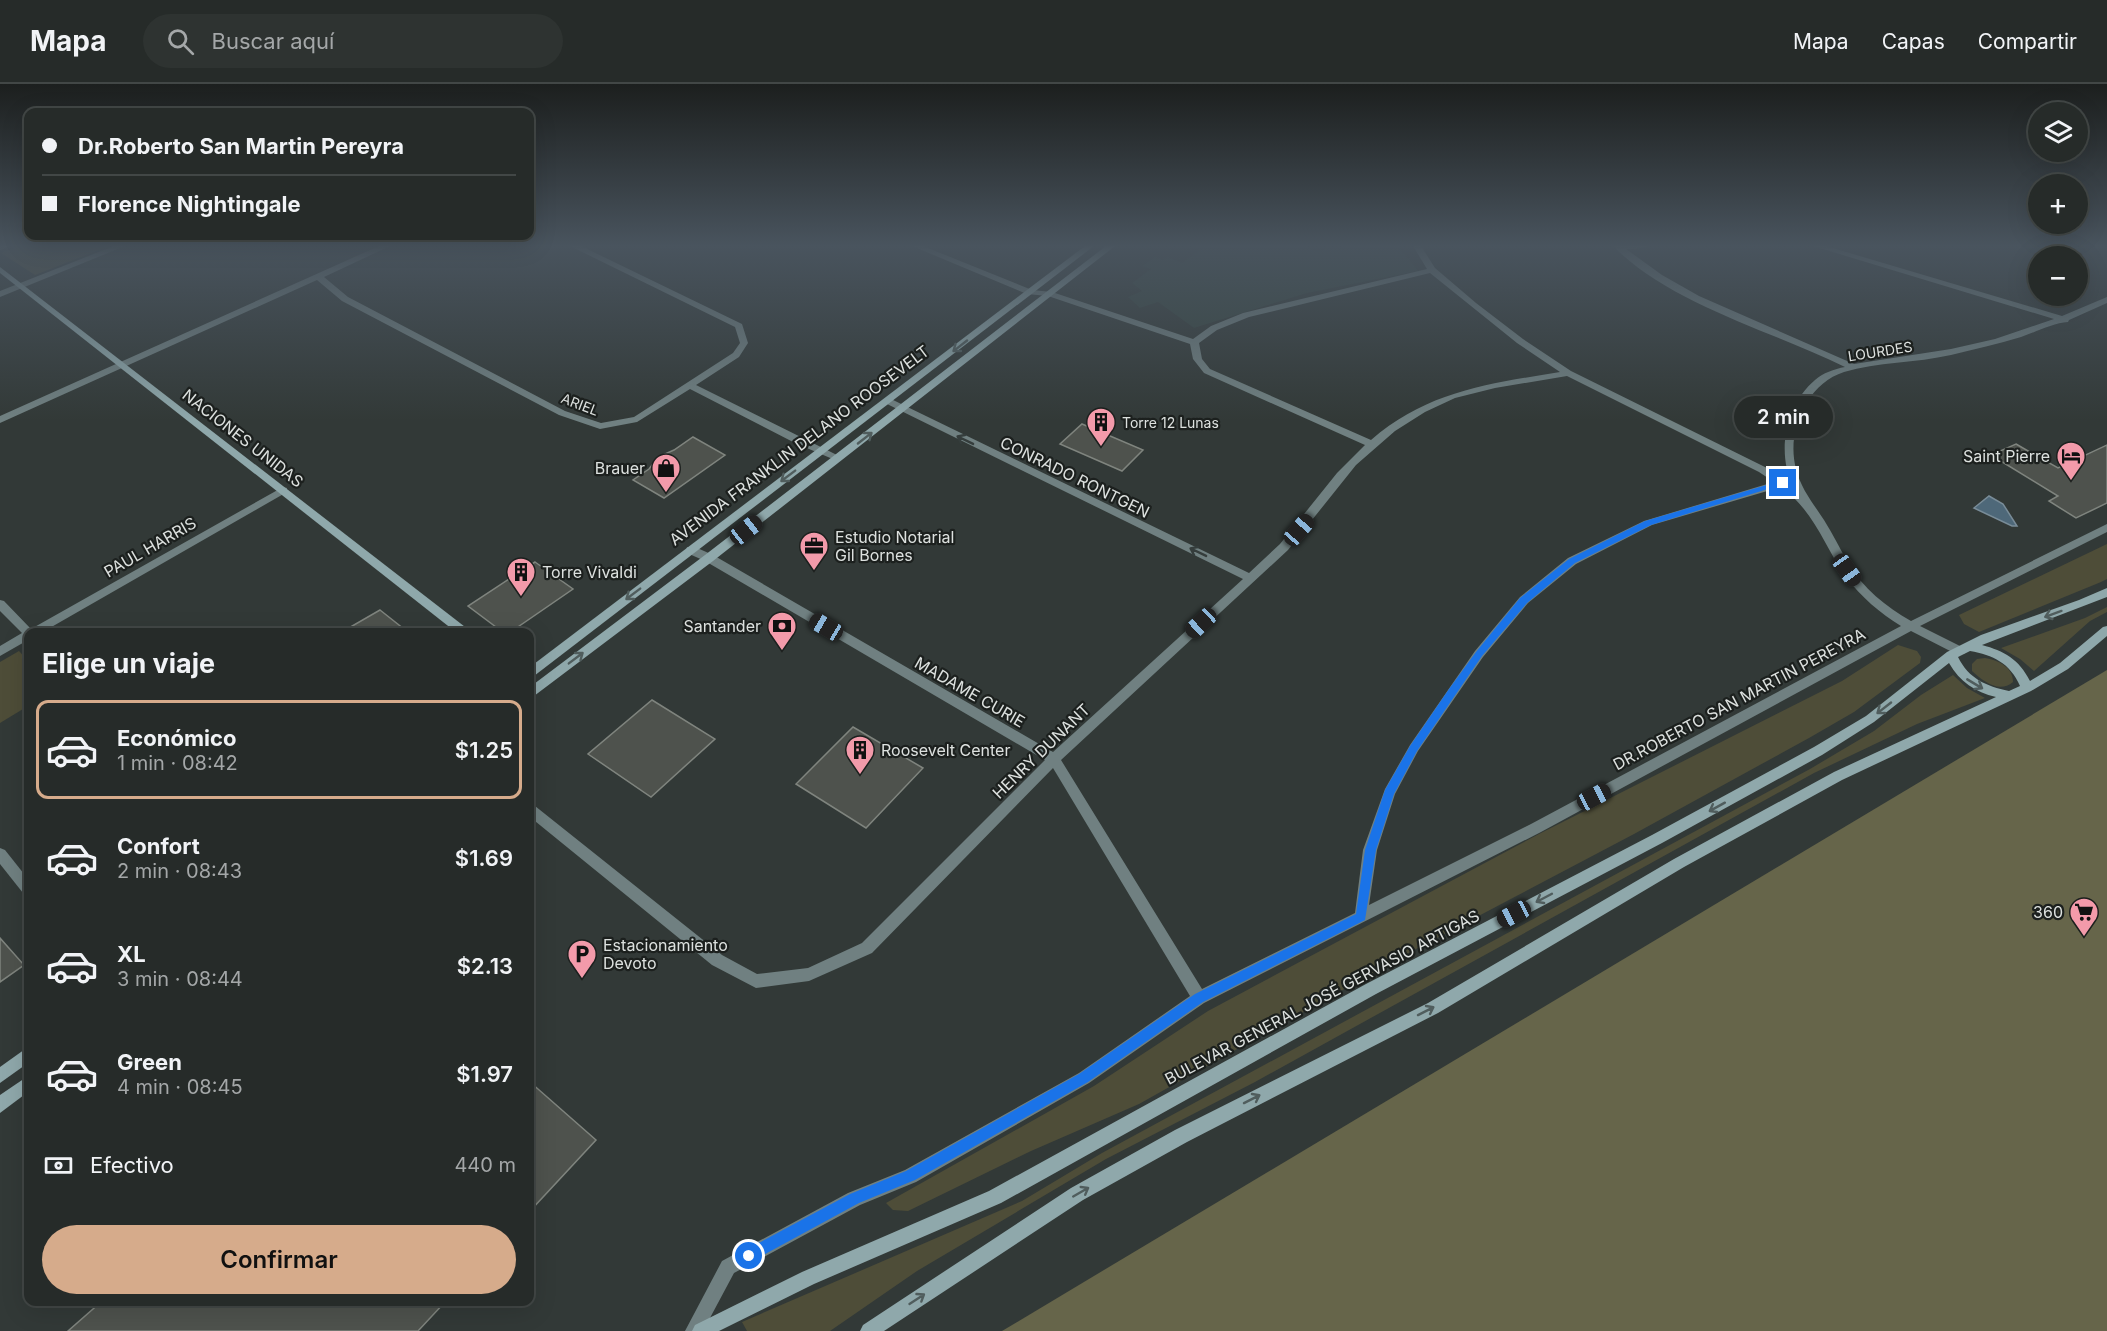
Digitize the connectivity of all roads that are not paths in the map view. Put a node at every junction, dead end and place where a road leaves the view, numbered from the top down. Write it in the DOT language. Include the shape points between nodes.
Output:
graph roads {
  1 [pos="45,304"];
  2 [pos="261,304"];
  3 [pos="355,304"];
  4 [pos="694,304"];
  5 [pos="1014,304"];
  6 [pos="1036,304"];
  7 [pos="1080,304"];
  8 [pos="1291,304"];
  9 [pos="1475,304"];
  10 [pos="1715,304"];
  11 [pos="2012,304"];
  12 [pos="2098,304"];
  13 [pos="2065,320"];
  14 [pos="1194,342"];
  15 [pos="123,365"];
  16 [pos="1855,368"];
  17 [pos="1568,373"];
  18 [pos="691,386"];
  19 [pos="888,401"];
  20 [pos="901,409"];
  21 [pos="0,420"];
  22 [pos="1372,444"];
  23 [pos="820,451"];
  24 [pos="838,458"];
  25 [pos="1783,483"];
  26 [pos="283,490"];
  27 [pos="1807,503"];
  28 [pos="2107,528"];
  29 [pos="691,550"];
  30 [pos="710,558"];
  31 [pos="1250,578"];
  32 [pos="2107,592"];
  33 [pos="0,604"];
  34 [pos="1909,627"];
  35 [pos="24,628"];
  36 [pos="41,628"];
  37 [pos="459,628"];
  38 [pos="2107,630"];
  39 [pos="24,637"];
  40 [pos="1960,650"];
  41 [pos="0,651"];
  42 [pos="534,670"];
  43 [pos="534,687"];
  44 [pos="2027,688"];
  45 [pos="2011,696"];
  46 [pos="1054,759"];
  47 [pos="534,813"];
  48 [pos="0,854"];
  49 [pos="24,884"];
  50 [pos="1361,917"];
  51 [pos="1199,998"];
  52 [pos="24,1057"];
  53 [pos="0,1076"];
  54 [pos="24,1086"];
  55 [pos="0,1105"];
  56 [pos="706,1330"];
  57 [pos="868,1331"];
  1 -- 15 [label="main road, NACIONES UNIDAS"];
  2 -- 15 [label="street"];
  3 -- 18 [label="street, ARIEL" via="562,413 600,426 637,419"];
  4 -- 18 [label="street, ARIEL" via="739,326 744,343 735,355"];
  5 -- 19 [label="main road, AVENIDA FRANKLIN DELANO ROOSEVELT, one-way"];
  6 -- 20 [label="main road, AVENIDA FRANKLIN DELANO ROOSEVELT"];
  7 -- 14 [label="street"];
  8 -- 14 [label="street" via="1246,315 1214,328"];
  9 -- 17 [label="street"];
  10 -- 16 [label="street"];
  11 -- 13 [label="street"];
  12 -- 13 [label="street, LOURDES"];
  13 -- 16 [label="street, LOURDES" via="1975,346"];
  14 -- 22 [label="street" via="1206,371"];
  15 -- 21 [label="street"];
  15 -- 26 [label="main road, NACIONES UNIDAS"];
  16 -- 27 [label="street, LOURDES" via="1819,381 1797,411 1790,467"];
  17 -- 22 [label="street, HENRY DUNANT" via="1452,396 1424,408"];
  17 -- 25 [label="street"];
  18 -- 23 [label="street"];
  19 -- 20 [label="street, CONRADO RONTGEN"];
  19 -- 23 [label="main road, AVENIDA FRANKLIN DELANO ROOSEVELT"];
  24 -- 20 [label="main road, AVENIDA FRANKLIN DELANO ROOSEVELT, one-way"];
  31 -- 20 [label="street, CONRADO RONTGEN, one-way"];
  22 -- 31 [label="street, HENRY DUNANT" via="1341,474 1284,547"];
  23 -- 24 [label="street"];
  23 -- 29 [label="main road, AVENIDA FRANKLIN DELANO ROOSEVELT, one-way"];
  24 -- 30 [label="main road, AVENIDA FRANKLIN DELANO ROOSEVELT"];
  25 -- 27 [label="street"];
  25 -- 50 [label="street" via="1648,523 1572,561 1524,600 1479,654 1414,748 1389,793 1370,850"];
  26 -- 36 [label="street, PAUL HARRIS"];
  26 -- 37 [label="main road, NACIONES UNIDAS"];
  27 -- 34 [label="street" via="1855,581"];
  28 -- 34 [label="street, DR.ROBERTO SAN MARTIN PEREYRA"];
  29 -- 30 [label="street, MADAME CURIE"];
  29 -- 42 [label="main road, AVENIDA FRANKLIN DELANO ROOSEVELT, one-way"];
  43 -- 30 [label="main road, AVENIDA FRANKLIN DELANO ROOSEVELT, one-way"];
  30 -- 46 [label="street, MADAME CURIE"];
  31 -- 46 [label="street, HENRY DUNANT"];
  32 -- 40 [label="main road, BULEVAR GENERAL JOSÉ GERVASIO ARTIGAS, one-way"];
  33 -- 35 [label="street"];
  34 -- 40 [label="street"];
  34 -- 50 [label="street, DR.ROBERTO SAN MARTIN PEREYRA" via="1640,773"];
  38 -- 44 [label="main road" via="2064,666"];
  39 -- 41 [label="street, PAUL HARRIS"];
  40 -- 44 [label="main road" via="1987,649 2007,659 2022,673"];
  40 -- 45 [label="main road, one-way" via="1958,671 1966,679 1988,691"];
  40 -- 56 [label="main road, BULEVAR GENERAL JOSÉ GERVASIO ARTIGAS, one-way" via="1870,719 1657,839 1371,989 995,1197 808,1278"];
  44 -- 45 [label="main road"];
  57 -- 45 [label="main road, one-way" via="1077,1194 1180,1136 1433,1008 1679,863 1838,776"];
  46 -- 47 [label="street, HENRY DUNANT" via="867,948 810,974 756,981 717,960"];
  46 -- 51 [label="street, MADAME CURIE"];
  48 -- 49 [label="street"];
  50 -- 51 [label="street, DR.ROBERTO SAN MARTIN PEREYRA"];
  51 -- 56 [label="street, DR.ROBERTO SAN MARTIN PEREYRA" via="1084,1078 910,1176 854,1199 728,1267"];
  52 -- 53 [label="main road"];
  54 -- 55 [label="main road"];
}
